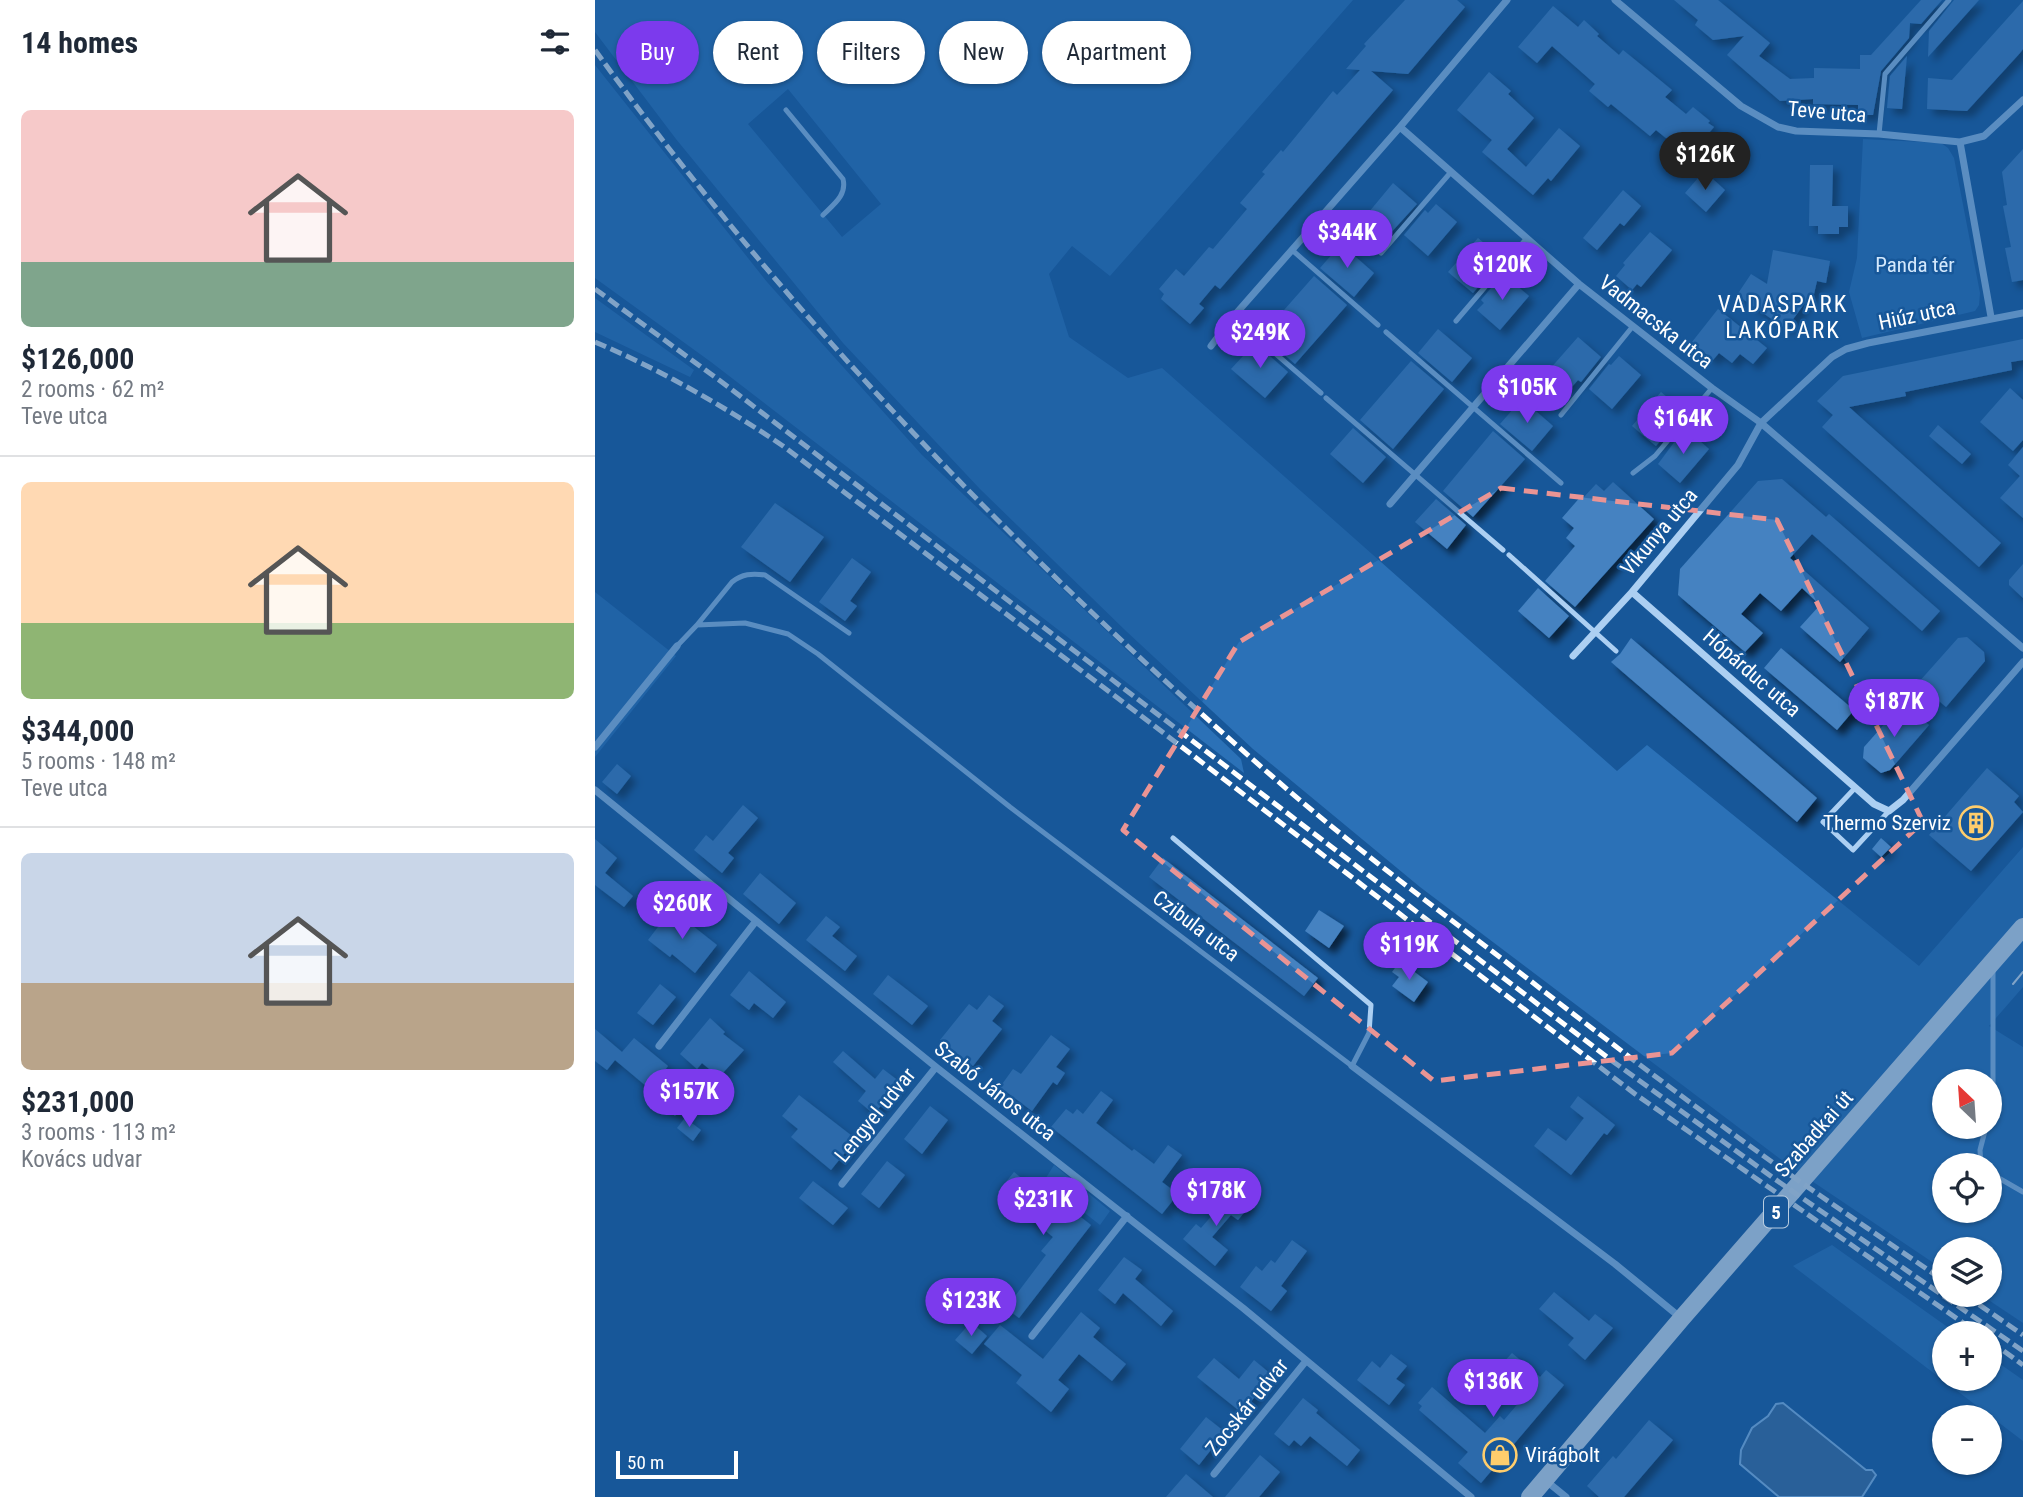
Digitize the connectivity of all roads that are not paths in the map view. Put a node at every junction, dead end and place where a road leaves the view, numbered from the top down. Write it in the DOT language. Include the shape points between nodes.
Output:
graph roads {
  1 [pos="1507,0"];
  2 [pos="1615,0"];
  3 [pos="1949,0"];
  4 [pos="2023,100"];
  5 [pos="786,110"];
  6 [pos="1400,127"];
  7 [pos="1879,134"];
  8 [pos="1961,142"];
  9 [pos="1451,172"];
  10 [pos="823,215"];
  11 [pos="1527,238"];
  12 [pos="1292,250"];
  13 [pos="1381,253"];
  14 [pos="1579,284"];
  15 [pos="2023,313"];
  16 [pos="1233,317"];
  17 [pos="1991,317"];
  18 [pos="1456,321"];
  19 [pos="1378,325"];
  20 [pos="1633,326"];
  21 [pos="1386,332"];
  22 [pos="1211,346"];
  23 [pos="1712,388"];
  24 [pos="1473,407"];
  25 [pos="1562,415"];
  26 [pos="1761,423"];
  27 [pos="1633,473"];
  28 [pos="1415,474"];
  29 [pos="1561,483"];
  30 [pos="1390,504"];
  31 [pos="1632,592"];
  32 [pos="697,625"];
  33 [pos="1595,632"];
  34 [pos="849,633"];
  35 [pos="677,646"];
  36 [pos="2023,648"];
  37 [pos="1616,651"];
  38 [pos="1573,656"];
  39 [pos="2023,662"];
  40 [pos="595,747"];
  41 [pos="1855,788"];
  42 [pos="595,790"];
  43 [pos="1889,811"];
  44 [pos="1173,838"];
  45 [pos="756,921"];
  46 [pos="2023,927"];
  47 [pos="1992,962"];
  48 [pos="659,1046"];
  49 [pos="1352,1066"];
  50 [pos="936,1067"];
  51 [pos="1993,1069"];
  52 [pos="2002,1180"];
  53 [pos="842,1184"];
  54 [pos="2023,1192"];
  55 [pos="1127,1216"];
  56 [pos="1682,1318"];
  57 [pos="1032,1336"];
  58 [pos="1306,1361"];
  59 [pos="1214,1474"];
  60 [pos="1545,1479"];
  61 [pos="1471,1497"];
  62 [pos="1530,1497"];
  63 [pos="1566,1497"];
  1 -- 6 [label="street"];
  2 -- 7 [label="street, Teve utca" via="1759,118 1797,131"];
  3 -- 7 [label="lane" via="1885,74"];
  4 -- 8 [label="street, Teve utca" via="1984,136"];
  5 -- 10 [label="lane" via="843,179 843,195"];
  6 -- 9 [label="street, Vadmacska utca"];
  6 -- 12 [label="street"];
  7 -- 8 [label="street, Teve utca"];
  8 -- 17 [label="street"];
  9 -- 11 [label="street, Vadmacska utca"];
  9 -- 13 [label="lane"];
  11 -- 14 [label="street, Vadmacska utca"];
  11 -- 18 [label="lane"];
  12 -- 16 [label="street"];
  12 -- 19 [label="lane"];
  14 -- 20 [label="street, Vadmacska utca"];
  14 -- 24 [label="street"];
  15 -- 17 [label="street, Hiúz utca"];
  16 -- 22 [label="street"];
  16 -- 28 [label="lane"];
  17 -- 26 [label="street, Hiúz utca" via="1846,349 1818,368"];
  20 -- 23 [label="street, Vadmacska utca"];
  20 -- 25 [label="lane"];
  21 -- 24 [label="lane"];
  23 -- 26 [label="street, Vadmacska utca"];
  23 -- 27 [label="lane" via="1655,456"];
  24 -- 28 [label="street"];
  24 -- 29 [label="lane"];
  26 -- 31 [label="street, Vikunya utca" via="1738,465"];
  26 -- 36 [label="street, Vadmacska utca"];
  28 -- 30 [label="street"];
  28 -- 33 [label="lane"];
  31 -- 33 [label="street, Vikunya utca"];
  31 -- 41 [label="street, Hópárduc utca"];
  32 -- 34 [label="lane" via="731,582 756,574 765,575"];
  32 -- 35 [label="lane"];
  32 -- 49 [label="lane, Czibula utca" via="745,623 788,634 818,654 1010,807"];
  33 -- 37 [label="lane"];
  33 -- 38 [label="street, Vikunya utca"];
  35 -- 40 [label="street"];
  39 -- 43 [label="street"];
  41 -- 43 [label="street, Hópárduc utca"];
  41 -- 43 [label="lane" via="1823,822 1853,850"];
  42 -- 45 [label="street, Szabó János utca"];
  44 -- 49 [label="lane" via="1371,1005 1369,1033"];
  45 -- 48 [label="street"];
  45 -- 50 [label="street, Szabó János utca"];
  46 -- 47 [label="main road, Szabadkai út / 5"];
  47 -- 51 [label="lane"];
  47 -- 56 [label="main road, Szabadkai út / 5"];
  49 -- 56 [label="street, Czibula utca"];
  50 -- 53 [label="street, Lengyel udvar"];
  50 -- 55 [label="street, Szabó János utca"];
  52 -- 54 [label="lane"];
  55 -- 57 [label="street"];
  55 -- 58 [label="street, Szabó János utca"];
  56 -- 60 [label="main road, Szabadkai út / 5"];
  58 -- 59 [label="street, Zocskár udvar"];
  58 -- 61 [label="street, Szabó János utca"];
  60 -- 62 [label="main road, Szabadkai út / 5"];
  60 -- 63 [label="street"];
}
